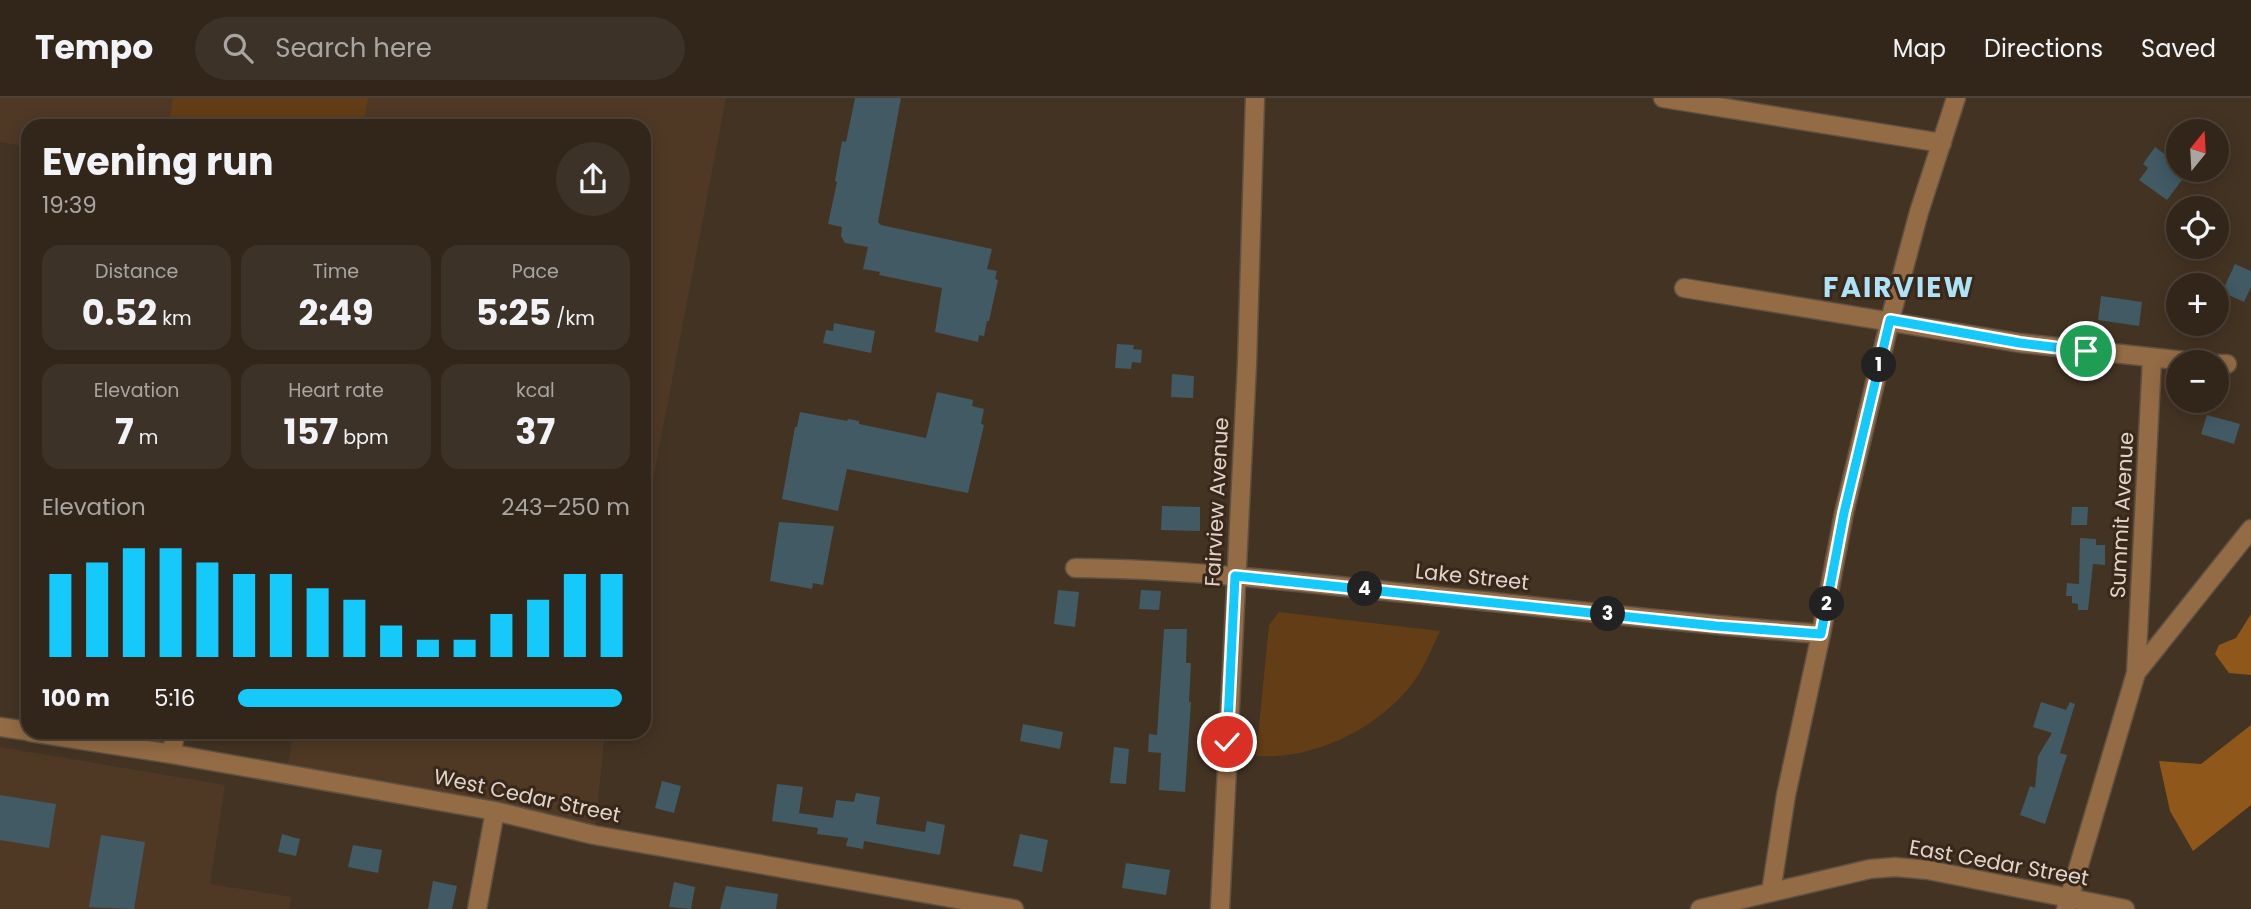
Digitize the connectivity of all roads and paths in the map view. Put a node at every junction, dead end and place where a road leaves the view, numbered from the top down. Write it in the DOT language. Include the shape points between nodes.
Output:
graph roads {
  1 [pos="1255,98"];
  2 [pos="1663,98"];
  3 [pos="1956,98"];
  4 [pos="1941,143"];
  5 [pos="1684,288"];
  6 [pos="1890,320"];
  7 [pos="2152,359"];
  8 [pos="2166,360"];
  9 [pos="2251,529"];
  10 [pos="1075,568"];
  11 [pos="1235,576"];
  12 [pos="1821,634"];
  13 [pos="2136,673"];
  14 [pos="0,727"];
  15 [pos="21,730"];
  16 [pos="79,739"];
  17 [pos="174,739"];
  18 [pos="172,754"];
  19 [pos="495,811"];
  20 [pos="1771,892"];
  21 [pos="2067,903"];
  22 [pos="477,909"];
  23 [pos="1014,909"];
  24 [pos="1220,909"];
  25 [pos="1700,909"];
  26 [pos="2125,909"];
  1 -- 11 [label="street, Fairview Avenue"];
  2 -- 4 [label="street"];
  3 -- 4 [label="street"];
  4 -- 6 [label="street"];
  5 -- 6 [label="street"];
  6 -- 7 [label="street" via="2020,343"];
  6 -- 12 [label="street" via="1844,513"];
  7 -- 8 [label="street"];
  7 -- 13 [label="street, Summit Avenue"];
  9 -- 13 [label="street"];
  10 -- 11 [label="street, Lake Street"];
  11 -- 12 [label="street, Lake Street"];
  11 -- 24 [label="street, Fairview Avenue"];
  12 -- 20 [label="street" via="1786,795"];
  13 -- 21 [label="street"];
  14 -- 15 [label="street, West Cedar Street"];
  16 -- 18 [label="street, West Cedar Street"];
  17 -- 18 [label="street"];
  18 -- 19 [label="street, West Cedar Street"];
  19 -- 22 [label="street"];
  19 -- 23 [label="street, West Cedar Street" via="594,835"];
  20 -- 21 [label="street, East Cedar Street" via="1895,867 1928,870"];
  20 -- 25 [label="street, East Cedar Street"];
  21 -- 26 [label="street, East Cedar Street"];
}
